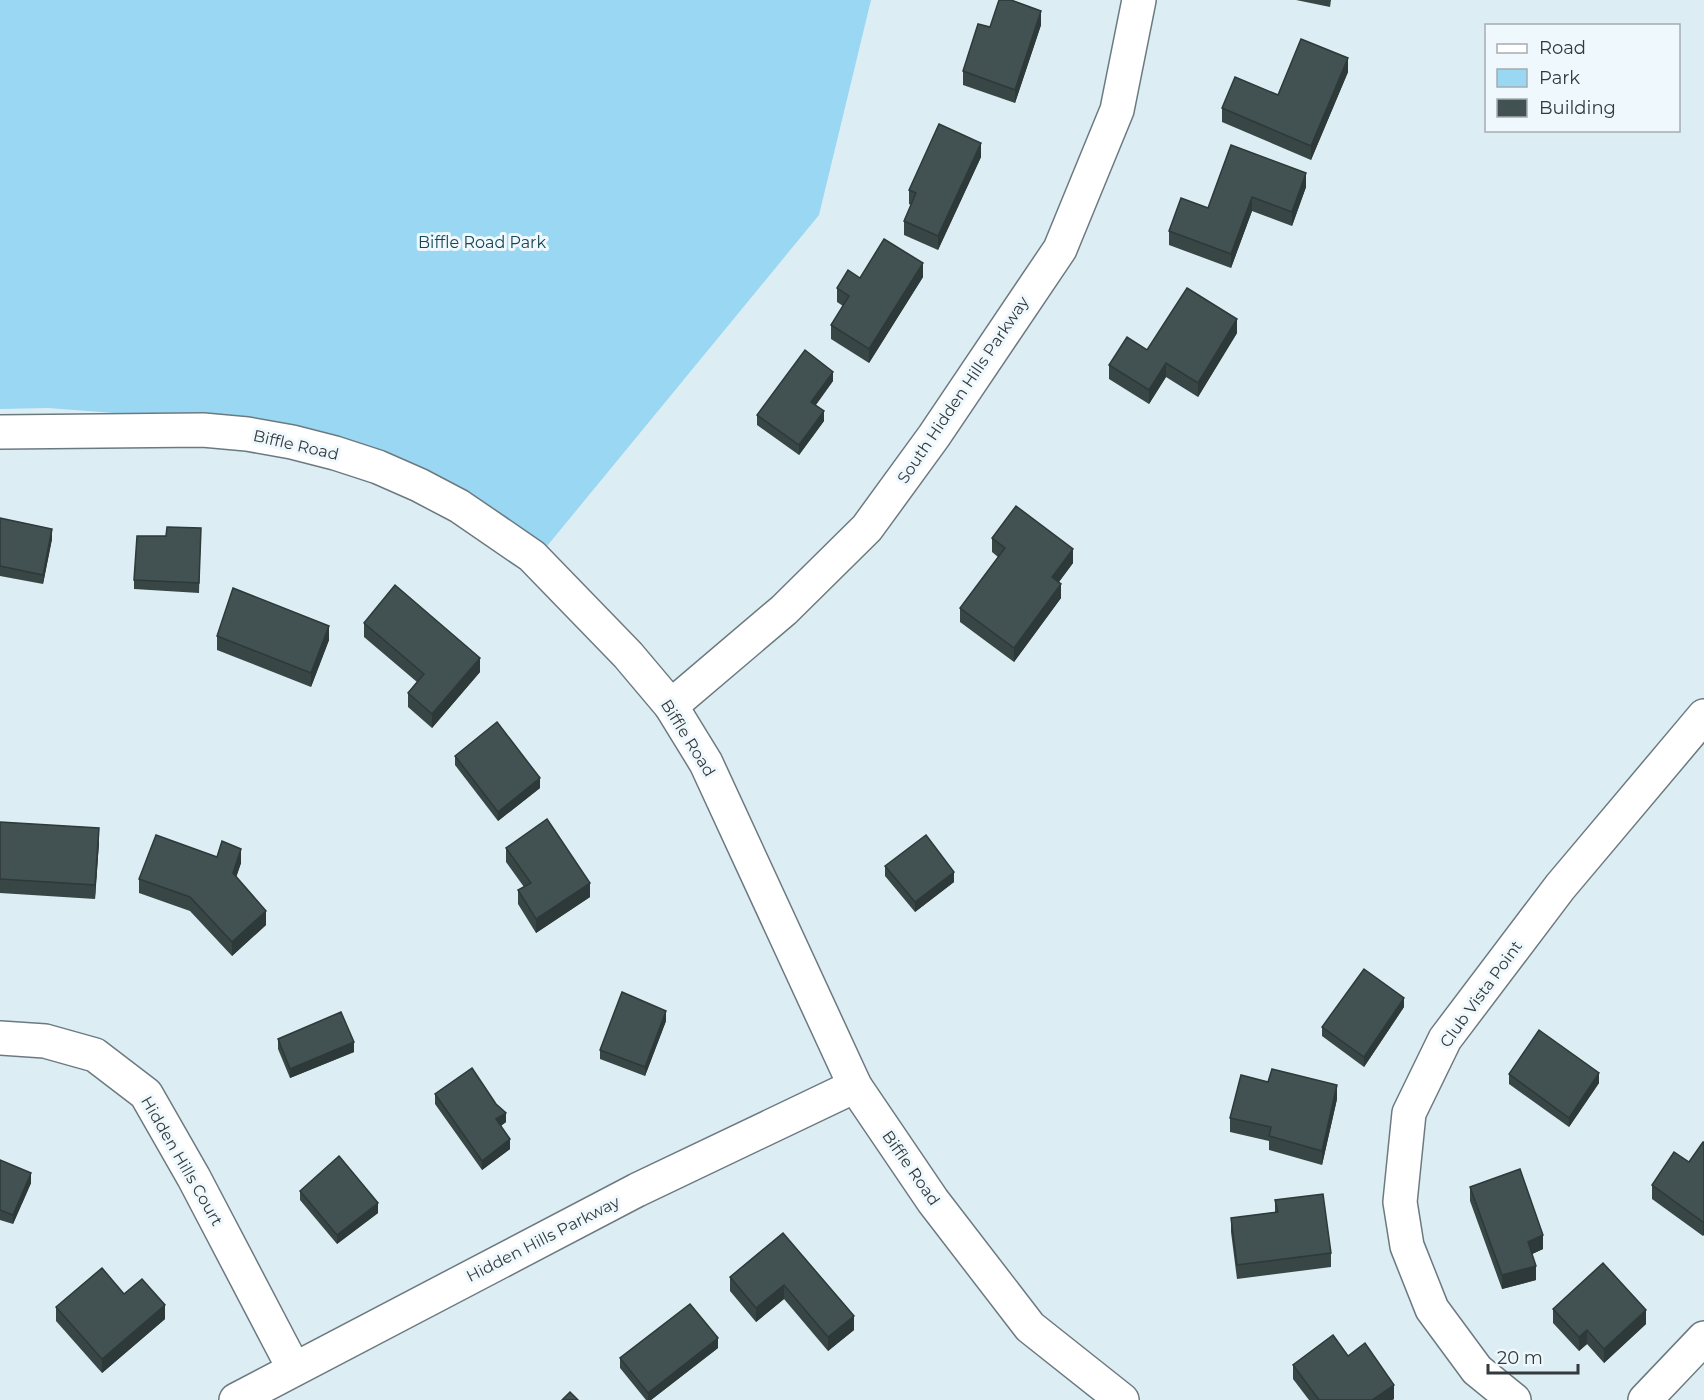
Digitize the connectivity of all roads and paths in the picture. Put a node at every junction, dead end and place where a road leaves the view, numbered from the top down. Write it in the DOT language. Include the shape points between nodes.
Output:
graph roads {
  1 [pos="1138,0"];
  2 [pos="0,432"];
  3 [pos="671,706"];
  4 [pos="1704,716"];
  5 [pos="0,1038"];
  6 [pos="855,1086"];
  7 [pos="1704,1338"];
  8 [pos="294,1369"];
  9 [pos="236,1400"];
  10 [pos="1122,1400"];
  11 [pos="1514,1400"];
  12 [pos="1645,1400"];
  1 -- 3 [label="street, South Hidden Hills Parkway" via="1117,110 1060,249 867,528 784,610"];
  2 -- 3 [label="street, Biffle Road" via="158,429 236,433 292,442 378,467 459,506 532,556 628,655"];
  3 -- 6 [label="street, Biffle Road" via="706,763"];
  4 -- 11 [label="street, Club Vista Point" via="1560,887 1445,1039 1409,1113 1400,1202 1407,1246 1432,1309 1477,1370"];
  5 -- 8 [label="street, Hidden Hills Court" via="45,1041 94,1055 146,1094"];
  6 -- 8 [label="street, Hidden Hills Parkway" via="637,1190"];
  6 -- 10 [label="street, Biffle Road" via="933,1201 1030,1327"];
  7 -- 12 [label="street"];
  8 -- 9 [label="street, Hidden Hills Parkway"];
}
